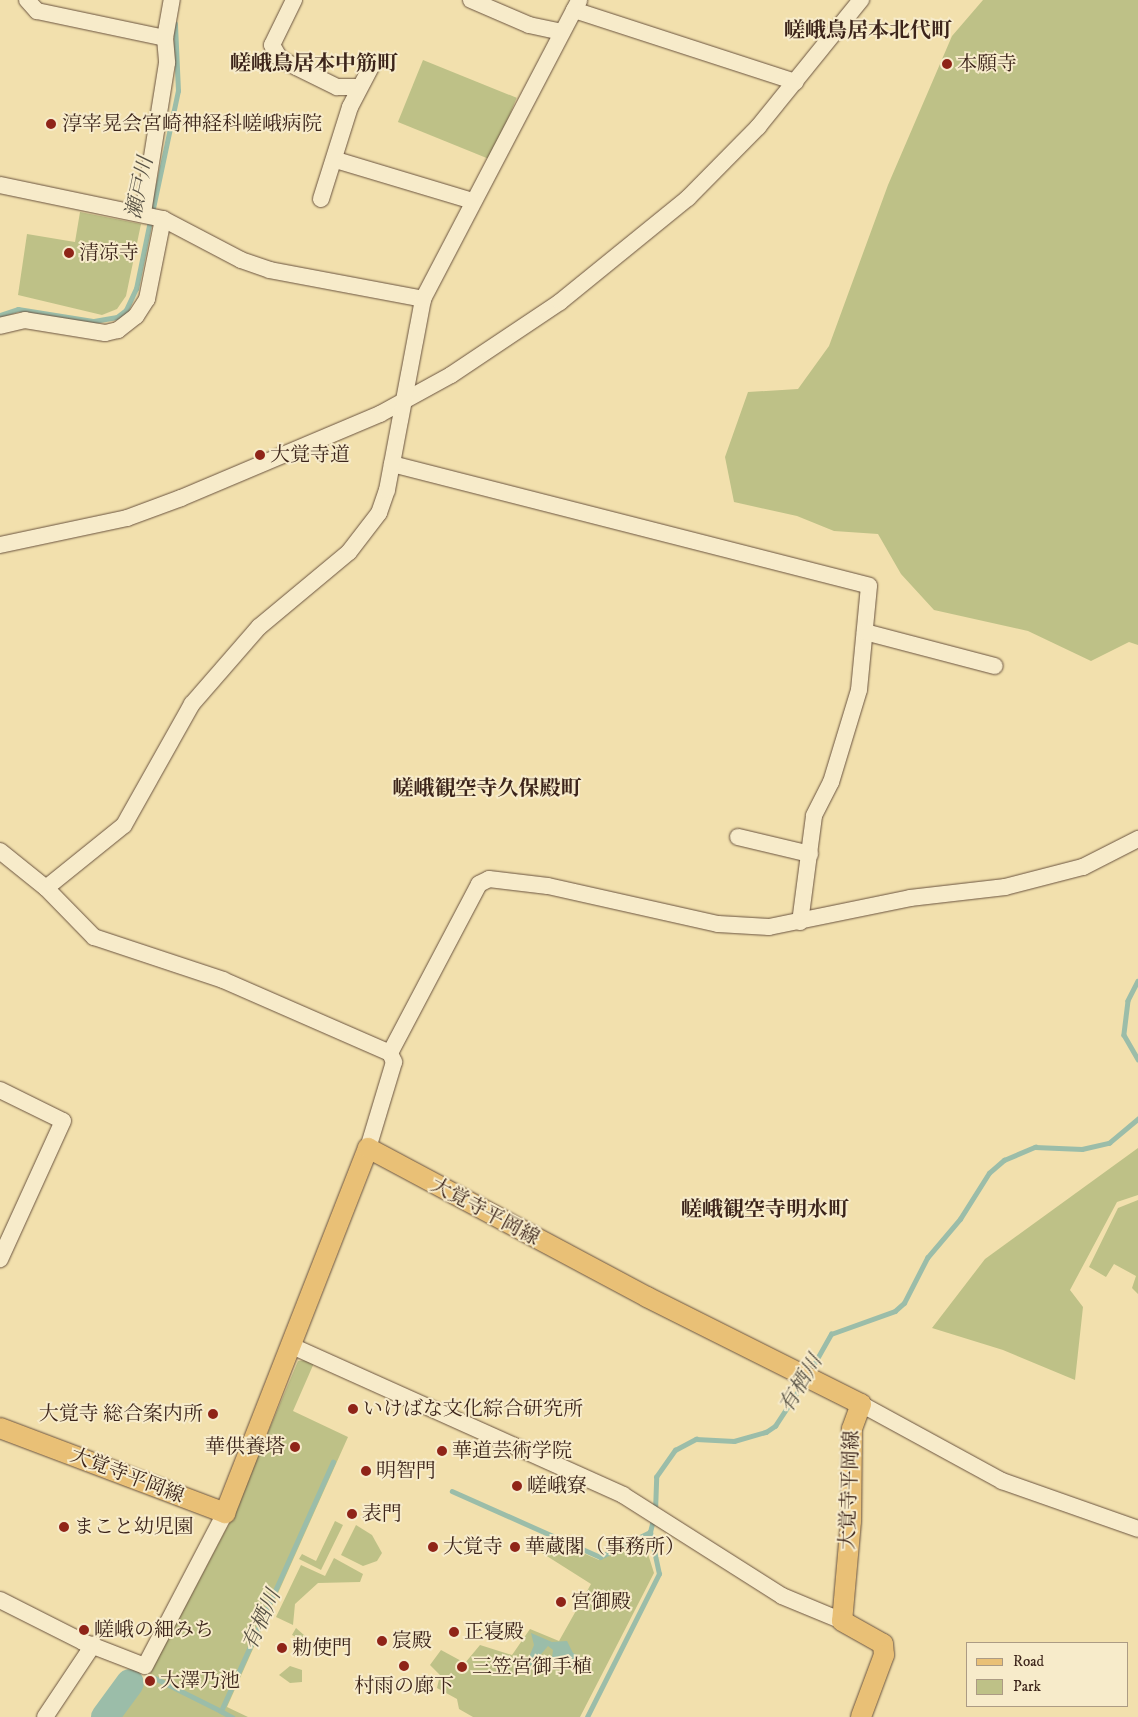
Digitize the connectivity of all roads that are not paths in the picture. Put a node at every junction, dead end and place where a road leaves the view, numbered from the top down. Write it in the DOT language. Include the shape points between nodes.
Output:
graph roads {
  1 [pos="27,0"];
  2 [pos="172,0"];
  3 [pos="294,0"];
  4 [pos="471,0"];
  5 [pos="861,0"];
  6 [pos="576,5"];
  7 [pos="561,32"];
  8 [pos="165,38"];
  9 [pos="373,63"];
  10 [pos="796,82"];
  11 [pos="358,87"];
  12 [pos="336,160"];
  13 [pos="0,185"];
  14 [pos="321,199"];
  15 [pos="473,201"];
  16 [pos="153,216"];
  17 [pos="423,299"];
  18 [pos="0,326"];
  19 [pos="402,402"];
  20 [pos="392,464"];
  21 [pos="0,545"];
  22 [pos="865,632"];
  23 [pos="995,666"];
  24 [pos="738,837"];
  25 [pos="1138,839"];
  26 [pos="0,851"];
  27 [pos="810,854"];
  28 [pos="46,888"];
  29 [pos="800,922"];
  30 [pos="390,1053"];
  31 [pos="0,1090"];
  32 [pos="368,1148"];
  33 [pos="0,1259"];
  34 [pos="292,1346"];
  35 [pos="861,1404"];
  36 [pos="0,1428"];
  37 [pos="225,1513"];
  38 [pos="1138,1529"];
  39 [pos="0,1600"];
  40 [pos="842,1621"];
  41 [pos="93,1645"];
  42 [pos="45,1717"];
  43 [pos="860,1717"];
  1 -- 8 [label="street" via="37,11"];
  2 -- 8 [label="street"];
  3 -- 11 [label="street" via="272,44 280,59 338,87"];
  4 -- 7 [label="street" via="529,25"];
  5 -- 10 [label="street"];
  6 -- 7 [label="street"];
  6 -- 10 [label="street"];
  7 -- 15 [label="street"];
  8 -- 16 [label="street" via="167,63"];
  9 -- 11 [label="street"];
  10 -- 19 [label="street" via="688,198 606,265 505,339"];
  11 -- 12 [label="street"];
  12 -- 14 [label="street"];
  12 -- 15 [label="street"];
  13 -- 16 [label="street"];
  15 -- 17 [label="street"];
  16 -- 17 [label="street" via="241,260 270,270"];
  16 -- 18 [label="street" via="147,299 136,316 118,330 105,332 25,320"];
  17 -- 19 [label="street"];
  19 -- 20 [label="street"];
  19 -- 21 [label="street" via="127,518"];
  20 -- 22 [label="street" via="869,586"];
  20 -- 28 [label="street" via="379,512 349,552 259,628 192,704 124,824"];
  22 -- 23 [label="street"];
  22 -- 27 [label="street" via="859,690 832,782 814,816"];
  24 -- 27 [label="street"];
  25 -- 29 [label="street" via="1083,867 1006,887 910,898"];
  26 -- 28 [label="street"];
  27 -- 29 [label="street"];
  28 -- 30 [label="street" via="94,938 223,980"];
  29 -- 30 [label="street" via="769,927 718,924 548,886 489,879 479,884"];
  30 -- 32 [label="street" via="394,1062"];
  31 -- 33 [label="street" via="63,1121"];
  32 -- 34 [label="main road"];
  32 -- 35 [label="main road, 大覚寺平岡線"];
  34 -- 37 [label="main road"];
  34 -- 40 [label="street" via="623,1495 782,1596"];
  35 -- 38 [label="street" via="1002,1480"];
  35 -- 40 [label="main road, 大覚寺平岡線" via="852,1429 851,1521"];
  36 -- 37 [label="main road, 大覚寺平岡線"];
  37 -- 41 [label="street" via="145,1666"];
  39 -- 41 [label="street"];
  40 -- 43 [label="main road" via="883,1644 884,1655"];
  41 -- 42 [label="street"];
}
